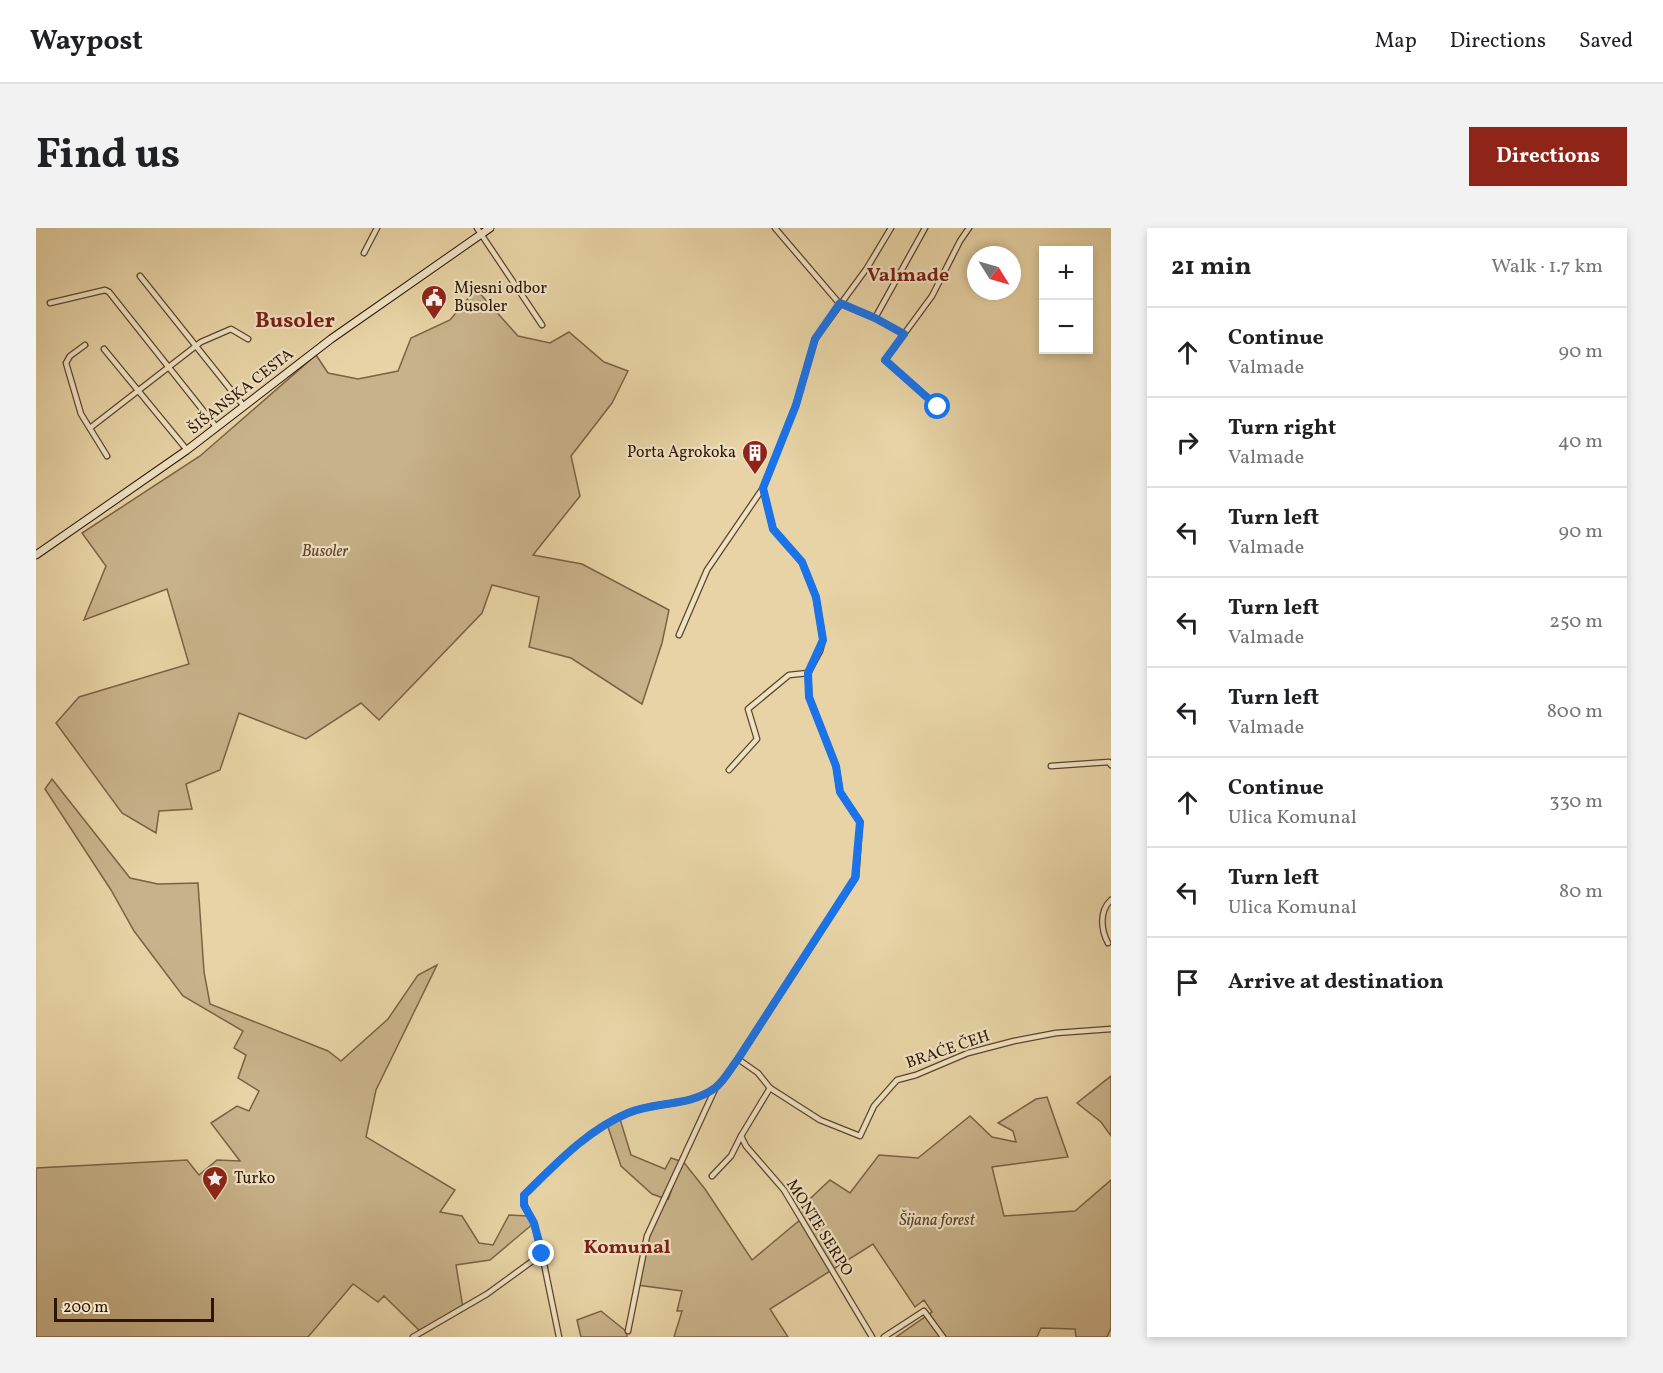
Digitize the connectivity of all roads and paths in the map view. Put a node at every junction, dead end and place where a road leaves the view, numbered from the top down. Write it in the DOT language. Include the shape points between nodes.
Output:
graph roads {
  1 [pos="377,228"];
  2 [pos="490,228"];
  3 [pos="775,228"];
  4 [pos="891,228"];
  5 [pos="925,228"];
  6 [pos="969,228"];
  7 [pos="479,231"];
  8 [pos="364,253"];
  9 [pos="140,276"];
  10 [pos="50,303"];
  11 [pos="840,303"];
  12 [pos="875,318"];
  13 [pos="542,325"];
  14 [pos="904,334"];
  15 [pos="248,339"];
  16 [pos="85,345"];
  17 [pos="196,346"];
  18 [pos="104,349"];
  19 [pos="168,368"];
  20 [pos="138,391"];
  21 [pos="243,405"];
  22 [pos="938,407"];
  23 [pos="90,428"];
  24 [pos="217,428"];
  25 [pos="188,450"];
  26 [pos="107,456"];
  27 [pos="763,488"];
  28 [pos="36,555"];
  29 [pos="680,635"];
  30 [pos="808,673"];
  31 [pos="1111,765"];
  32 [pos="1051,766"];
  33 [pos="729,770"];
  34 [pos="1111,900"];
  35 [pos="1108,943"];
  36 [pos="1111,1029"];
  37 [pos="738,1059"];
  38 [pos="716,1087"];
  39 [pos="770,1088"];
  40 [pos="741,1136"];
  41 [pos="712,1176"];
  42 [pos="542,1254"];
  43 [pos="628,1331"];
  44 [pos="413,1337"];
  45 [pos="560,1337"];
  46 [pos="872,1337"];
  47 [pos="884,1337"];
  48 [pos="944,1337"];
  1 -- 8 [label="street"];
  2 -- 7 [label="main road, ŠIŠANSKA CESTA"];
  3 -- 11 [label="street"];
  4 -- 11 [label="street"];
  5 -- 12 [label="street"];
  6 -- 14 [label="street" via="932,296"];
  7 -- 13 [label="street"];
  7 -- 21 [label="main road, ŠIŠANSKA CESTA"];
  9 -- 17 [label="street"];
  10 -- 19 [label="street" via="109,292"];
  11 -- 12 [label="street"];
  11 -- 27 [label="street" via="815,339 796,405"];
  12 -- 14 [label="street"];
  14 -- 22 [label="street" via="885,360"];
  15 -- 17 [label="street" via="231,329"];
  16 -- 23 [label="street" via="66,363 81,414"];
  17 -- 19 [label="street"];
  17 -- 21 [label="street"];
  18 -- 20 [label="street"];
  19 -- 20 [label="street"];
  19 -- 24 [label="street"];
  20 -- 23 [label="street"];
  20 -- 25 [label="street"];
  21 -- 24 [label="main road, ŠIŠANSKA CESTA"];
  23 -- 26 [label="street"];
  24 -- 25 [label="main road, ŠIŠANSKA CESTA"];
  25 -- 28 [label="main road, ŠIŠANSKA CESTA"];
  27 -- 29 [label="street" via="707,570"];
  27 -- 30 [label="street" via="773,529 802,562 816,597 823,640"];
  30 -- 33 [label="street" via="789,675 748,710 757,739"];
  30 -- 37 [label="street" via="809,697 836,766 838,785 860,822 855,878"];
  31 -- 32 [label="street" via="1109,762"];
  34 -- 35 [label="street" via="1103,909 1102,933"];
  36 -- 39 [label="street, BRAĆE ČEH" via="1014,1041 968,1053 897,1080 874,1106 860,1136 819,1120"];
  37 -- 38 [label="street"];
  37 -- 39 [label="street, BRAĆE ČEH" via="758,1073"];
  38 -- 42 [label="street" via="691,1100 629,1112 597,1129 560,1160 524,1195"];
  38 -- 43 [label="street" via="647,1236"];
  39 -- 40 [label="street"];
  40 -- 41 [label="street" via="731,1156"];
  40 -- 46 [label="street, MONTE SERPO" via="784,1190"];
  42 -- 44 [label="street" via="487,1294"];
  42 -- 45 [label="street"];
  47 -- 48 [label="street" via="924,1311"];
}
